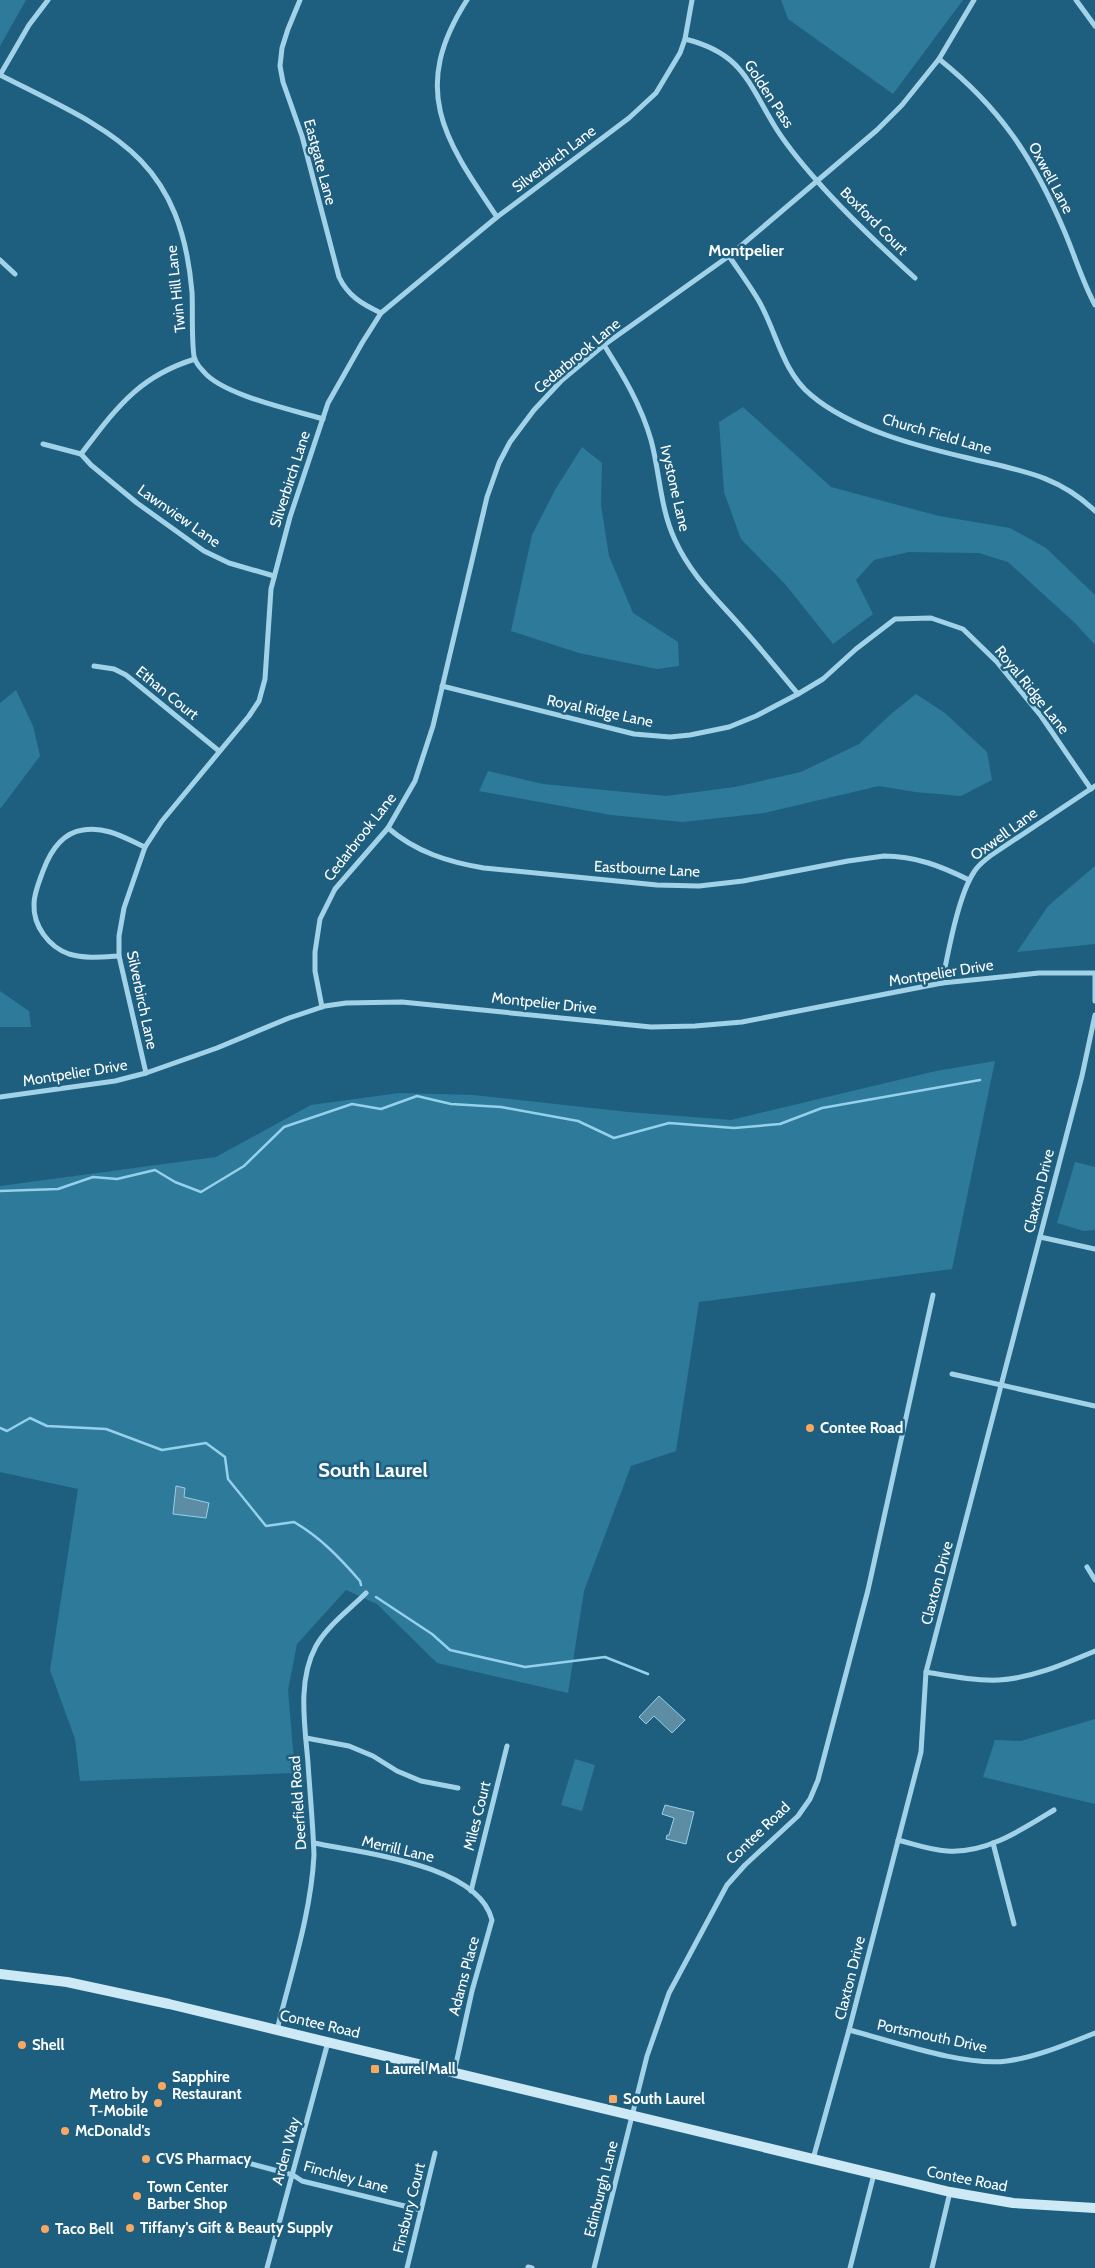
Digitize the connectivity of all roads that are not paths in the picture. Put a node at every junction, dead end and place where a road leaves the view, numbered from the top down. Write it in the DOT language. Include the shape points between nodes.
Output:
graph roads {
  1 [pos="48,0"];
  2 [pos="300,0"];
  3 [pos="467,0"];
  4 [pos="692,0"];
  5 [pos="974,0"];
  6 [pos="1076,0"];
  7 [pos="1095,26"];
  8 [pos="685,38"];
  9 [pos="939,59"];
  10 [pos="0,75"];
  11 [pos="818,182"];
  12 [pos="497,217"];
  13 [pos="729,256"];
  14 [pos="0,260"];
  15 [pos="15,274"];
  16 [pos="915,278"];
  17 [pos="1095,305"];
  18 [pos="381,313"];
  19 [pos="604,345"];
  20 [pos="195,359"];
  21 [pos="322,419"];
  22 [pos="43,444"];
  23 [pos="81,454"];
  24 [pos="1095,511"];
  25 [pos="274,576"];
  26 [pos="94,666"];
  27 [pos="442,686"];
  28 [pos="798,694"];
  29 [pos="219,751"];
  30 [pos="1093,787"];
  31 [pos="388,828"];
  32 [pos="145,847"];
  33 [pos="969,880"];
  34 [pos="119,956"];
  35 [pos="1095,974"];
  36 [pos="942,983"];
  37 [pos="1095,1001"];
  38 [pos="322,1007"];
  39 [pos="1095,1015"];
  40 [pos="146,1073"];
  41 [pos="0,1097"];
  42 [pos="1040,1238"];
  43 [pos="1095,1249"];
  44 [pos="933,1295"];
  45 [pos="952,1374"];
  46 [pos="1002,1384"];
  47 [pos="1095,1406"];
  48 [pos="1087,1567"];
  49 [pos="1095,1580"];
  50 [pos="366,1593"];
  51 [pos="1095,1651"];
  52 [pos="926,1672"];
  53 [pos="306,1738"];
  54 [pos="507,1746"];
  55 [pos="458,1788"];
  56 [pos="1054,1810"];
  57 [pos="898,1840"];
  58 [pos="993,1842"];
  59 [pos="314,1843"];
  60 [pos="471,1891"];
  61 [pos="1014,1924"];
  62 [pos="0,1974"];
  63 [pos="278,2030"];
  64 [pos="849,2030"];
  65 [pos="1095,2033"];
  66 [pos="328,2041"];
  67 [pos="454,2073"];
  68 [pos="632,2116"];
  69 [pos="435,2153"];
  70 [pos="813,2159"];
  71 [pos="237,2160"];
  72 [pos="874,2174"];
  73 [pos="293,2175"];
  74 [pos="950,2192"];
  75 [pos="1095,2208"];
  76 [pos="421,2210"];
  77 [pos="267,2268"];
  78 [pos="407,2268"];
  79 [pos="594,2268"];
  80 [pos="850,2268"];
  81 [pos="932,2268"];
  1 -- 10 [label="street" via="29,25"];
  2 -- 18 [label="street, Eastgate Lane" via="282,48 280,66 283,82 302,136 339,277 353,298"];
  3 -- 12 [label="street" via="442,52 438,100 452,146"];
  4 -- 8 [label="street, Silverbirch Lane"];
  5 -- 9 [label="street, Cedarbrook Lane"];
  6 -- 7 [label="street"];
  8 -- 11 [label="street, Golden Pass" via="718,50 741,70 787,144"];
  8 -- 12 [label="street, Silverbirch Lane" via="656,92 629,118"];
  9 -- 11 [label="street, Cedarbrook Lane" via="902,105"];
  9 -- 17 [label="street, Oxwell Lane" via="985,101 1030,159"];
  10 -- 20 [label="street, Twin Hill Lane" via="102,129 142,160 161,184 176,214 187,249"];
  11 -- 13 [label="street, Cedarbrook Lane"];
  11 -- 16 [label="street, Boxford Court" via="871,239"];
  12 -- 18 [label="street, Silverbirch Lane"];
  13 -- 19 [label="street, Cedarbrook Lane"];
  13 -- 24 [label="street, Church Field Lane" via="760,303 789,369 826,407 914,444 1041,476 1075,492"];
  14 -- 15 [label="street"];
  18 -- 21 [label="street, Silverbirch Lane" via="340,380"];
  19 -- 27 [label="street, Cedarbrook Lane" via="562,380 534,410 504,451 487,497"];
  19 -- 28 [label="street, Ivystone Lane" via="627,381 644,419 668,524 683,558 714,599 744,629"];
  20 -- 21 [label="street" via="205,373 226,388"];
  20 -- 23 [label="street" via="173,366 136,389"];
  21 -- 25 [label="street, Silverbirch Lane"];
  22 -- 23 [label="street"];
  23 -- 25 [label="street, Lawnview Lane" via="137,503 204,551 229,563"];
  25 -- 29 [label="street, Silverbirch Lane" via="262,690 250,715"];
  26 -- 29 [label="street, Ethan Court" via="114,669 126,675"];
  27 -- 28 [label="street, Royal Ridge Lane" via="634,734 670,737 729,726"];
  27 -- 31 [label="street, Cedarbrook Lane" via="420,770"];
  28 -- 30 [label="street, Royal Ridge Lane" via="823,679 895,619 931,618 963,629 997,662"];
  29 -- 32 [label="street, Silverbirch Lane"];
  30 -- 33 [label="street, Oxwell Lane" via="990,856 976,868"];
  31 -- 33 [label="street, Eastbourne Lane" via="414,846 456,863 632,882 677,886 724,884 884,856 928,862"];
  31 -- 38 [label="street, Cedarbrook Lane" via="335,890 320,919 315,971"];
  32 -- 34 [label="street, Silverbirch Lane" via="124,908"];
  32 -- 34 [label="street" via="99,830 71,834 53,849 35,893 37,922 53,944 69,954"];
  33 -- 36 [label="street, Oxwell Lane"];
  34 -- 40 [label="street, Silverbirch Lane"];
  35 -- 36 [label="street, Montpelier Drive" via="1039,973"];
  35 -- 37 [label="street"];
  36 -- 38 [label="street, Montpelier Drive" via="752,1020 695,1026 651,1027 402,1002"];
  38 -- 40 [label="street, Montpelier Drive"];
  39 -- 42 [label="street, Claxton Drive"];
  40 -- 41 [label="street, Montpelier Drive" via="114,1081"];
  42 -- 43 [label="street"];
  42 -- 46 [label="street, Claxton Drive"];
  44 -- 68 [label="street, Contee Road" via="869,1587 818,1780 798,1816 745,1865 722,1894 662,2008 646,2056"];
  45 -- 46 [label="street"];
  46 -- 47 [label="street"];
  46 -- 52 [label="street, Claxton Drive"];
  48 -- 49 [label="street"];
  50 -- 53 [label="street, Deerfield Road" via="326,1632 312,1654 304,1688"];
  51 -- 52 [label="street" via="1036,1674 1013,1679 969,1679"];
  52 -- 57 [label="street, Claxton Drive" via="921,1752"];
  53 -- 55 [label="street" via="349,1746 421,1781"];
  53 -- 59 [label="street, Deerfield Road"];
  54 -- 60 [label="street, Miles Court"];
  56 -- 58 [label="street"];
  57 -- 58 [label="street" via="948,1851"];
  57 -- 64 [label="street, Claxton Drive"];
  58 -- 61 [label="street"];
  59 -- 60 [label="street, Merrill Lane" via="427,1866"];
  59 -- 63 [label="street, Deerfield Road" via="312,1888"];
  60 -- 67 [label="street, Adams Place" via="492,1920"];
  62 -- 63 [label="street, Contee Road" via="67,1982"];
  63 -- 66 [label="street, Contee Road"];
  64 -- 65 [label="street, Portsmouth Drive" via="962,2059 987,2062 1029,2056"];
  64 -- 70 [label="street, Claxton Drive"];
  66 -- 67 [label="street, Contee Road"];
  66 -- 73 [label="street, Arden Way"];
  67 -- 68 [label="street, Contee Road"];
  68 -- 70 [label="street, Contee Road"];
  68 -- 79 [label="street, Edinburgh Lane"];
  69 -- 76 [label="street, Finsbury Court"];
  70 -- 72 [label="street, Contee Road"];
  71 -- 73 [label="street, Finchley Lane"];
  72 -- 74 [label="street, Contee Road"];
  72 -- 80 [label="street"];
  73 -- 76 [label="street, Finchley Lane" via="302,2181"];
  73 -- 77 [label="street, Arden Way"];
  74 -- 75 [label="street, Contee Road" via="1013,2203"];
  74 -- 81 [label="street"];
  76 -- 78 [label="street, Finsbury Court"];
}
